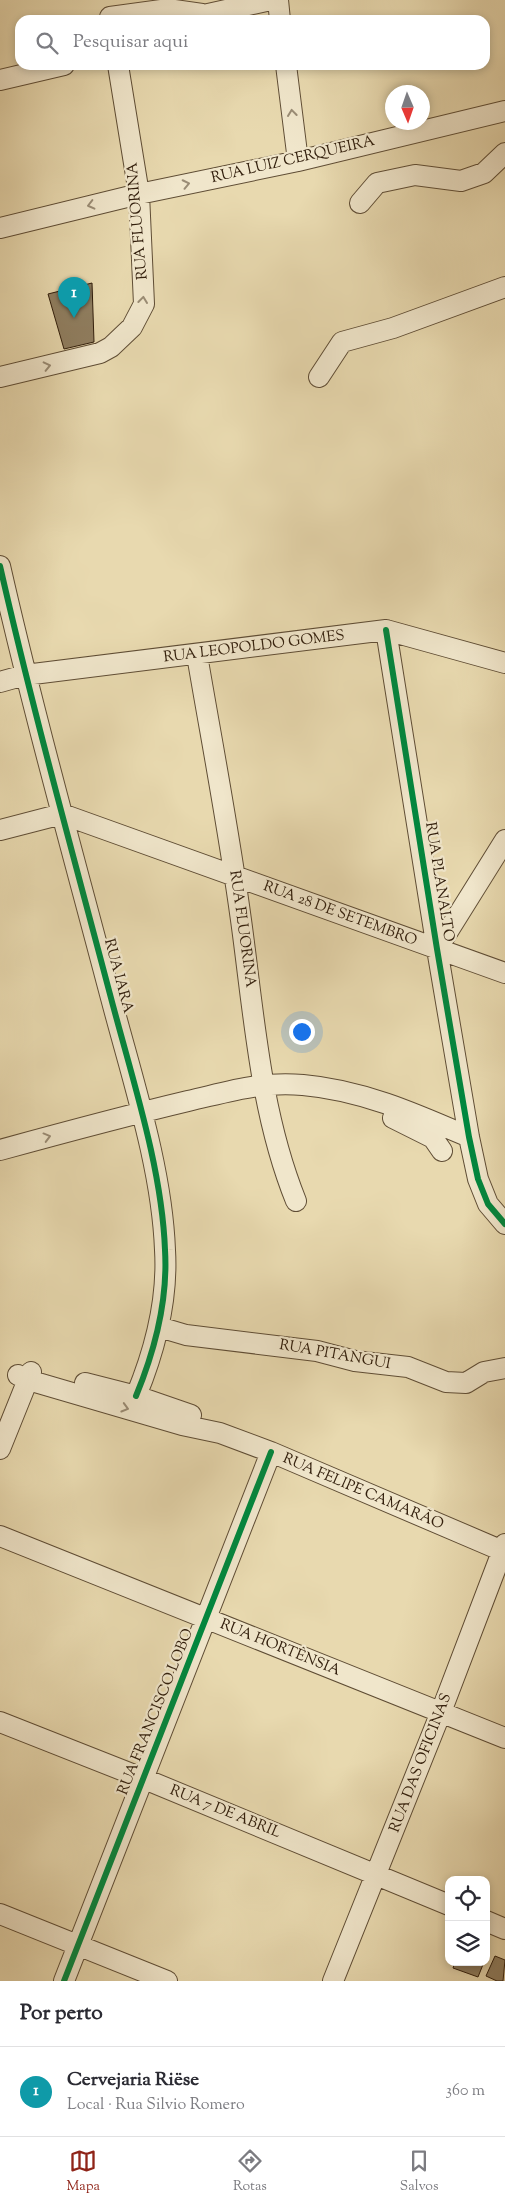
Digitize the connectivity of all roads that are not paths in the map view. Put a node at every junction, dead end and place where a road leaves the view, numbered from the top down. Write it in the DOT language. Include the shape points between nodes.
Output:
graph roads {
  1 [pos="271,0"];
  2 [pos="278,0"];
  3 [pos="110,12"];
  4 [pos="187,15"];
  5 [pos="202,15"];
  6 [pos="280,15"];
  7 [pos="43,70"];
  8 [pos="119,70"];
  9 [pos="287,70"];
  10 [pos="0,80"];
  11 [pos="505,111"];
  12 [pos="505,152"];
  13 [pos="298,160"];
  14 [pos="139,194"];
  15 [pos="360,203"];
  16 [pos="0,228"];
  17 [pos="505,287"];
  18 [pos="319,376"];
  19 [pos="0,377"];
  20 [pos="0,566"];
  21 [pos="386,630"];
  22 [pos="197,655"];
  23 [pos="505,663"];
  24 [pos="25,675"];
  25 [pos="0,682"];
  26 [pos="62,814"];
  27 [pos="0,830"];
  28 [pos="505,840"];
  29 [pos="235,876"];
  30 [pos="437,949"];
  31 [pos="505,972"];
  32 [pos="264,1084"];
  33 [pos="303,1085"];
  34 [pos="141,1112"];
  35 [pos="469,1137"];
  36 [pos="0,1150"];
  37 [pos="442,1152"];
  38 [pos="296,1201"];
  39 [pos="505,1224"];
  40 [pos="159,1327"];
  41 [pos="505,1368"];
  42 [pos="19,1376"];
  43 [pos="136,1396"];
  44 [pos="220,1433"];
  45 [pos="0,1449"];
  46 [pos="270,1452"];
  47 [pos="0,1536"];
  48 [pos="504,1549"];
  49 [pos="206,1619"];
  50 [pos="441,1712"];
  51 [pos="0,1722"];
  52 [pos="505,1738"];
  53 [pos="142,1778"];
  54 [pos="377,1874"];
  55 [pos="445,1903"];
  56 [pos="0,1914"];
  57 [pos="490,1923"];
  58 [pos="505,1929"];
  59 [pos="78,1944"];
  60 [pos="64,1981"];
  61 [pos="167,1981"];
  62 [pos="333,1981"];
  1 -- 5 [label="street"];
  2 -- 6 [label="street"];
  3 -- 4 [label="street" via="168,9"];
  7 -- 10 [label="street"];
  8 -- 14 [label="street, RUA FLUORINA"];
  13 -- 9 [label="street, one-way"];
  11 -- 13 [label="street, RUA LUIZ CERQUEIRA"];
  12 -- 15 [label="street" via="484,173 461,180 415,175 377,184"];
  14 -- 13 [label="street, RUA LUIZ CERQUEIRA, one-way"];
  14 -- 16 [label="street, RUA LUIZ CERQUEIRA, one-way"];
  19 -- 14 [label="street, RUA FLUORINA, one-way" via="100,352 132,327 144,304"];
  17 -- 18 [label="street" via="393,328 342,342"];
  20 -- 24 [label="street, RUA IARA"];
  21 -- 22 [label="street, RUA LEOPOLDO GOMES"];
  21 -- 23 [label="street, RUA LEOPOLDO GOMES"];
  21 -- 30 [label="street, RUA PLANALTO"];
  22 -- 24 [label="street, RUA LEOPOLDO GOMES"];
  22 -- 29 [label="street, RUA FLUORINA"];
  24 -- 25 [label="street, RUA LEOPOLDO GOMES"];
  24 -- 26 [label="street, RUA IARA"];
  26 -- 27 [label="street"];
  26 -- 29 [label="street, RUA 28 DE SETEMBRO"];
  26 -- 34 [label="street, RUA IARA"];
  28 -- 30 [label="street"];
  29 -- 30 [label="street, RUA 28 DE SETEMBRO"];
  29 -- 32 [label="street, RUA FLUORINA"];
  30 -- 31 [label="street, RUA 28 DE SETEMBRO"];
  30 -- 35 [label="street, RUA PLANALTO"];
  32 -- 33 [label="street"];
  32 -- 34 [label="street"];
  32 -- 38 [label="street, RUA FLUORINA" via="282,1166"];
  33 -- 35 [label="street" via="366,1096"];
  33 -- 37 [label="street" via="403,1122 433,1138"];
  36 -- 34 [label="street, one-way"];
  34 -- 40 [label="street, RUA IARA" via="161,1198 166,1251"];
  35 -- 39 [label="street, RUA PLANALTO" via="478,1179 488,1204"];
  40 -- 41 [label="street, RUA PITANGUI" via="186,1335 298,1348 355,1361 408,1367 446,1382 466,1383 484,1372"];
  40 -- 43 [label="street, RUA IARA"];
  42 -- 43 [label="street, RUA FELIPE CAMARÃO"];
  42 -- 44 [label="street, RUA FELIPE CAMARÃO, one-way" via="182,1425"];
  42 -- 45 [label="street"];
  43 -- 44 [label="street, RUA FELIPE CAMARÃO" via="187,1413"];
  44 -- 46 [label="street, RUA FELIPE CAMARÃO"];
  46 -- 48 [label="street, RUA FELIPE CAMARÃO"];
  46 -- 49 [label="street, RUA FRANCISCO LOBO"];
  47 -- 49 [label="street, RUA HORTÊNSIA"];
  48 -- 50 [label="street, RUA DAS OFICINAS"];
  49 -- 50 [label="street, RUA HORTÊNSIA"];
  49 -- 53 [label="street, RUA FRANCISCO LOBO"];
  50 -- 52 [label="street, RUA HORTÊNSIA"];
  50 -- 54 [label="street, RUA DAS OFICINAS"];
  51 -- 53 [label="street, RUA 7 DE ABRIL"];
  53 -- 54 [label="street, RUA 7 DE ABRIL"];
  53 -- 59 [label="street, RUA FRANCISCO LOBO"];
  54 -- 55 [label="street, RUA 7 DE ABRIL"];
  54 -- 62 [label="street, RUA DAS OFICINAS"];
  56 -- 59 [label="street"];
  57 -- 58 [label="street"];
  59 -- 60 [label="street, RUA FRANCISCO LOBO"];
  59 -- 61 [label="street"];
}
